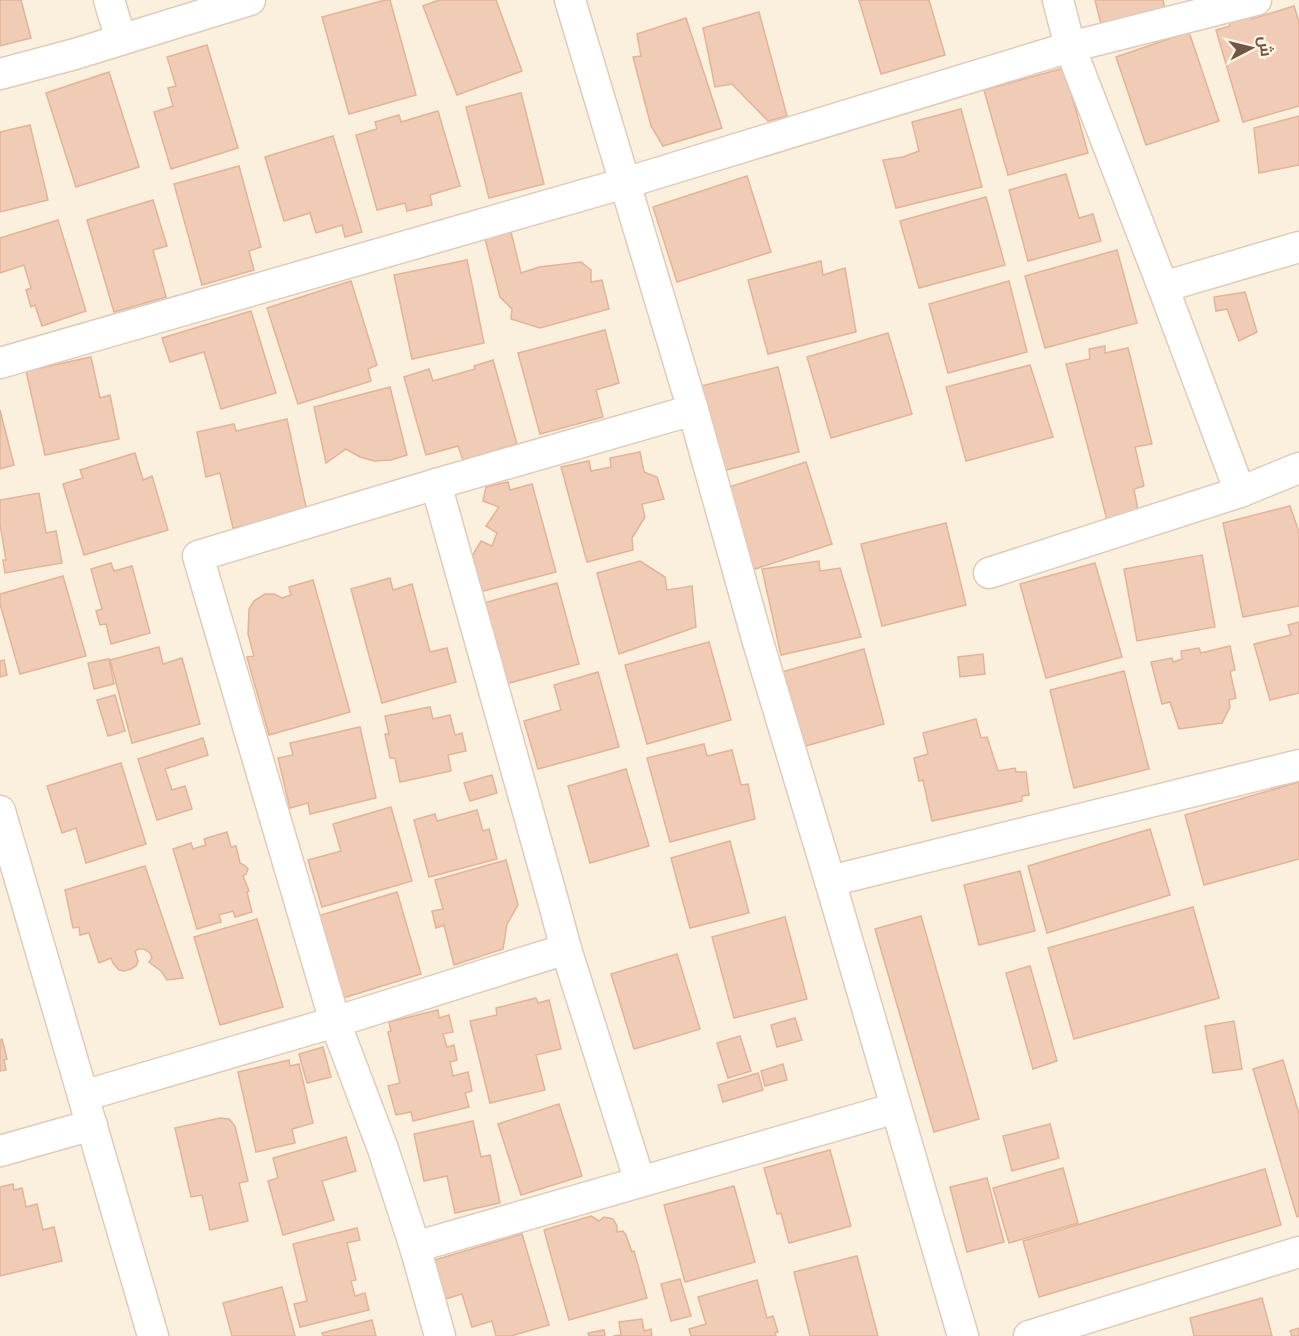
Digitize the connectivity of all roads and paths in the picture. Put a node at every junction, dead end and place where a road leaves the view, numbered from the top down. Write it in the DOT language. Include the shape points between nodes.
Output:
graph roads {
  1 [pos="109,0"];
  2 [pos="250,0"];
  3 [pos="570,0"];
  4 [pos="1058,0"];
  5 [pos="1256,0"];
  6 [pos="121,40"];
  7 [pos="1070,47"];
  8 [pos="0,74"];
  9 [pos="625,183"];
  10 [pos="1299,247"];
  11 [pos="1163,286"];
  12 [pos="0,363"];
  13 [pos="693,410"];
  14 [pos="1299,468"];
  15 [pos="436,484"];
  16 [pos="1240,492"];
  17 [pos="989,573"];
  18 [pos="1299,765"];
  19 [pos="0,811"];
  20 [pos="9,873"];
  21 [pos="830,881"];
  22 [pos="566,949"];
  23 [pos="335,1022"];
  24 [pos="83,1096"];
  25 [pos="896,1108"];
  26 [pos="92,1125"];
  27 [pos="0,1151"];
  28 [pos="640,1182"];
  29 [pos="415,1247"];
  30 [pos="1299,1252"];
  31 [pos="153,1336"];
  32 [pos="440,1336"];
  33 [pos="963,1336"];
  34 [pos="1029,1336"];
  1 -- 6 [label="street"];
  2 -- 6 [label="street"];
  3 -- 9 [label="street"];
  4 -- 7 [label="street"];
  5 -- 7 [label="street"];
  6 -- 8 [label="street"];
  7 -- 9 [label="street"];
  7 -- 11 [label="street"];
  9 -- 12 [label="street"];
  9 -- 13 [label="street"];
  10 -- 11 [label="street"];
  11 -- 16 [label="street"];
  13 -- 15 [label="street"];
  13 -- 21 [label="street"];
  14 -- 16 [label="street"];
  15 -- 22 [label="street"];
  15 -- 23 [label="street" via="198,556"];
  16 -- 17 [label="street"];
  18 -- 21 [label="street"];
  19 -- 20 [label="street"];
  20 -- 24 [label="street"];
  21 -- 25 [label="street"];
  22 -- 23 [label="street"];
  22 -- 28 [label="street"];
  23 -- 24 [label="street"];
  23 -- 29 [label="street"];
  24 -- 26 [label="street"];
  25 -- 28 [label="street"];
  25 -- 33 [label="street"];
  26 -- 27 [label="street"];
  26 -- 31 [label="street"];
  28 -- 29 [label="street"];
  29 -- 32 [label="street"];
  30 -- 34 [label="street"];
}
